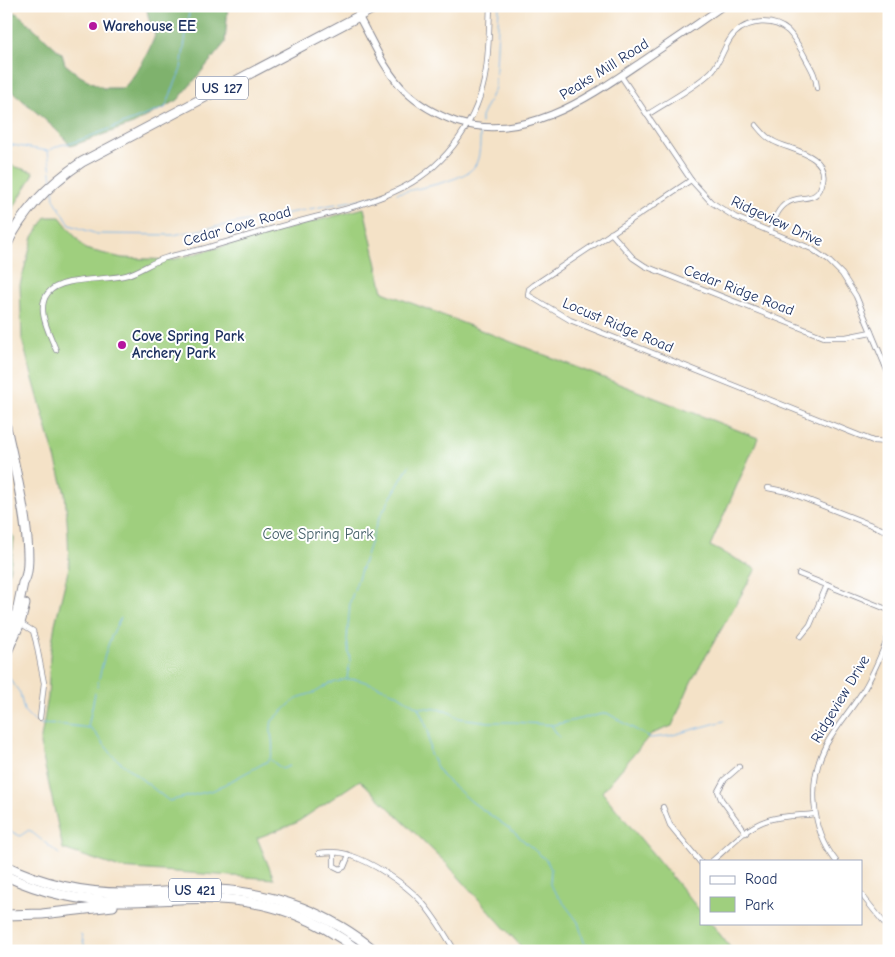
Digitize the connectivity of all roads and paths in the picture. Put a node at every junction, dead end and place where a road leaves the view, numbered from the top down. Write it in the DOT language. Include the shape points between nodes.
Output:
graph roads {
  1 [pos="378,6"];
  2 [pos="490,6"];
  3 [pos="723,6"];
  4 [pos="359,16"];
  5 [pos="621,76"];
  6 [pos="817,88"];
  7 [pos="647,115"];
  8 [pos="469,125"];
  9 [pos="756,125"];
  10 [pos="691,180"];
  11 [pos="770,232"];
  12 [pos="611,234"];
  13 [pos="6,246"];
  14 [pos="871,332"];
  15 [pos="56,350"];
  16 [pos="889,375"];
  17 [pos="6,427"];
  18 [pos="889,442"];
  19 [pos="768,488"];
  20 [pos="889,532"];
  21 [pos="799,574"];
  22 [pos="827,585"];
  23 [pos="889,610"];
  24 [pos="17,622"];
  25 [pos="889,635"];
  26 [pos="7,636"];
  27 [pos="800,636"];
  28 [pos="6,654"];
  29 [pos="40,718"];
  30 [pos="739,767"];
  31 [pos="663,807"];
  32 [pos="816,814"];
  33 [pos="746,833"];
  34 [pos="334,852"];
  35 [pos="319,853"];
  36 [pos="349,854"];
  37 [pos="713,860"];
  38 [pos="835,860"];
  39 [pos="700,862"];
  40 [pos="6,866"];
  41 [pos="6,876"];
  42 [pos="862,895"];
  43 [pos="151,900"];
  44 [pos="6,915"];
  45 [pos="887,922"];
  46 [pos="889,929"];
  47 [pos="359,951"];
  48 [pos="375,951"];
  49 [pos="455,951"];
  1 -- 4 [label="highway, US 127"];
  2 -- 8 [label="street" via="486,72"];
  3 -- 5 [label="street, Peaks Mill Road"];
  4 -- 8 [label="street, Peaks Mill Road" via="386,66 407,92 438,114"];
  4 -- 13 [label="highway, US 127" via="82,162 34,201"];
  5 -- 7 [label="street, Ridgeview Drive"];
  5 -- 8 [label="street, Peaks Mill Road" via="576,103 539,120 503,127"];
  6 -- 7 [label="street" via="816,75 786,29 763,22 753,23 734,34 713,70"];
  7 -- 10 [label="street, Ridgeview Drive"];
  8 -- 15 [label="street, Cedar Cove Road" via="432,168 411,184 384,195 165,258 130,274 72,281 54,288 44,298 42,307"];
  9 -- 11 [label="street" via="774,142 813,158 823,177 816,194 792,200 780,210"];
  10 -- 11 [label="street, Ridgeview Drive" via="711,202"];
  10 -- 12 [label="street, Locust Ridge Road"];
  11 -- 14 [label="street, Ridgeview Drive" via="812,249 842,274 856,296"];
  12 -- 14 [label="street, Cedar Ridge Road" via="645,266 824,337"];
  12 -- 18 [label="street, Locust Ridge Road" via="534,286 528,295 570,320 624,343 874,441"];
  14 -- 16 [label="street, Ridgeview Drive"];
  17 -- 24 [label="highway" via="28,557 28,589"];
  19 -- 20 [label="street" via="788,492"];
  21 -- 22 [label="street"];
  22 -- 23 [label="street"];
  22 -- 27 [label="street" via="810,625"];
  24 -- 26 [label="highway"];
  24 -- 28 [label="highway"];
  24 -- 29 [label="street" via="31,629 36,642 44,683"];
  25 -- 32 [label="street, Ridgeview Drive" via="866,685 826,744 814,782"];
  30 -- 33 [label="street" via="724,780 718,791 720,799"];
  31 -- 39 [label="street" via="670,825"];
  32 -- 33 [label="street" via="767,820"];
  32 -- 38 [label="street, Ridgeview Drive" via="820,832"];
  33 -- 37 [label="street"];
  34 -- 35 [label="street"];
  34 -- 36 [label="street"];
  34 -- 36 [label="street" via="334,866 340,869"];
  36 -- 49 [label="street" via="414,894"];
  40 -- 48 [label="highway, US 421" via="48,883 79,890 124,894 220,890 269,897 330,920"];
  41 -- 43 [label="highway, US 421" via="75,898"];
  42 -- 45 [label="street"];
  43 -- 44 [label="highway"];
  43 -- 47 [label="highway, US 421" via="219,898 263,904 317,922"];
  45 -- 46 [label="street"];
}
